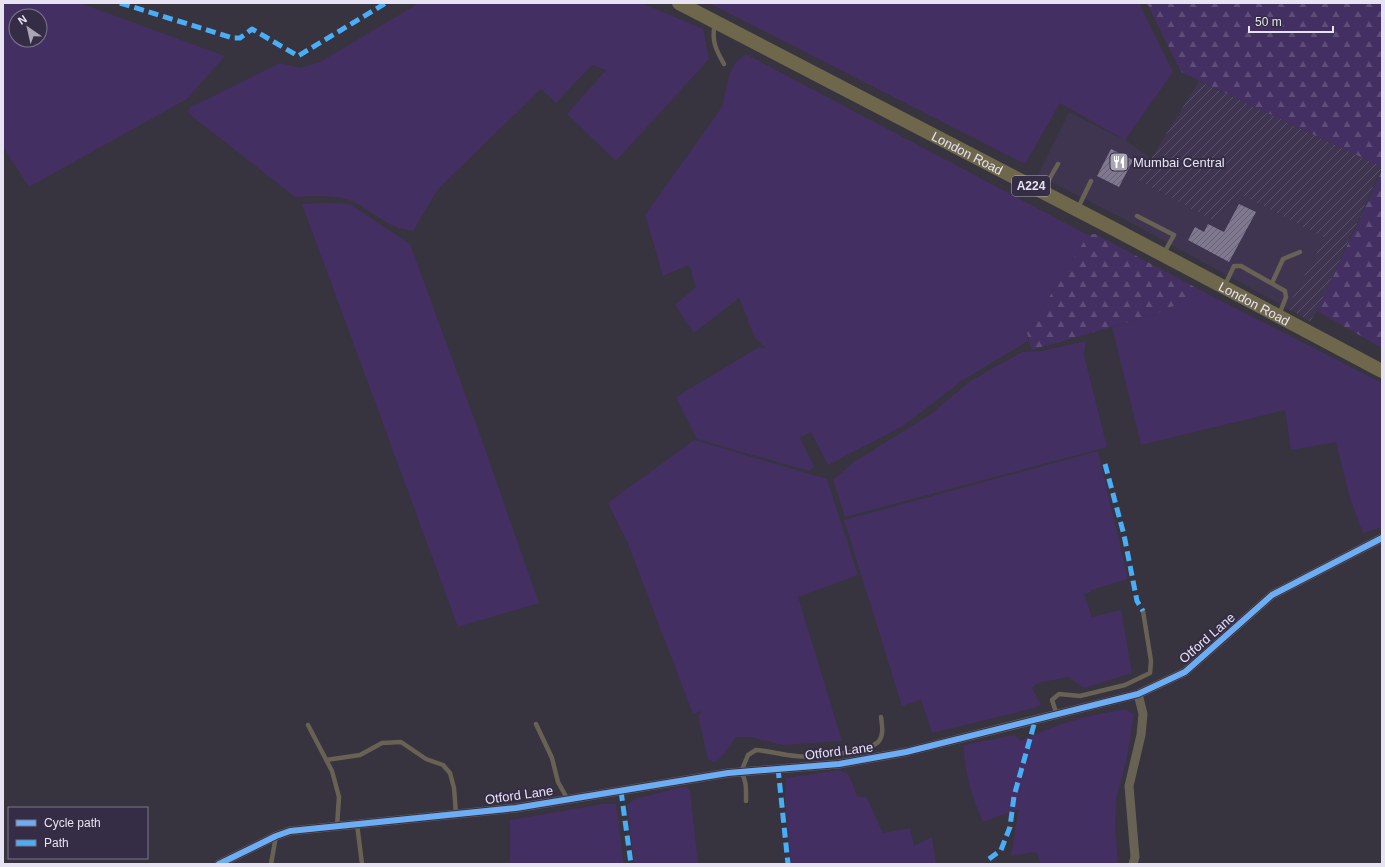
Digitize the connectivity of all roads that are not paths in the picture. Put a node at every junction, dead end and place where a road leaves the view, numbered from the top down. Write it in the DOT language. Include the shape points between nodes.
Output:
graph roads {
  1 [pos="679,3"];
  2 [pos="716,22"];
  3 [pos="724,64"];
  4 [pos="1058,164"];
  5 [pos="1091,181"];
  6 [pos="1042,191"];
  7 [pos="1077,210"];
  8 [pos="1137,216"];
  9 [pos="1300,252"];
  10 [pos="1164,255"];
  11 [pos="1272,283"];
  12 [pos="1224,286"];
  13 [pos="1279,315"];
  14 [pos="1382,371"];
  15 [pos="1382,538"];
  16 [pos="1142,611"];
  17 [pos="1138,694"];
  18 [pos="1057,716"];
  19 [pos="881,717"];
  20 [pos="536,724"];
  21 [pos="308,725"];
  22 [pos="326,760"];
  23 [pos="741,772"];
  24 [pos="568,800"];
  25 [pos="746,801"];
  26 [pos="456,814"];
  27 [pos="357,824"];
  28 [pos="337,826"];
  29 [pos="276,836"];
  30 [pos="219,864"];
  31 [pos="271,864"];
  32 [pos="362,864"];
  33 [pos="1133,864"];
  1 -- 2 [label="main road, London Road / A224"];
  2 -- 3 [label="lane" via="712,36"];
  2 -- 6 [label="main road, London Road / A224"];
  4 -- 6 [label="lane"];
  5 -- 7 [label="lane"];
  6 -- 7 [label="main road, London Road / A224"];
  7 -- 10 [label="main road, London Road / A224"];
  8 -- 10 [label="lane" via="1174,235"];
  9 -- 11 [label="lane" via="1283,259"];
  10 -- 12 [label="main road, London Road / A224"];
  11 -- 12 [label="lane" via="1234,266"];
  11 -- 13 [label="lane" via="1286,294"];
  12 -- 13 [label="main road, London Road / A224"];
  13 -- 14 [label="main road, London Road / A224"];
  15 -- 17 [label="street, Otford Lane" via="1272,595 1185,672"];
  16 -- 18 [label="lane" via="1151,661 1150,673 1125,685 1080,696 1059,694 1052,700"];
  17 -- 18 [label="street, Otford Lane"];
  17 -- 33 [label="street" via="1143,714 1141,735 1129,786 1135,857"];
  18 -- 23 [label="street, Otford Lane" via="906,752 840,764"];
  19 -- 23 [label="lane" via="883,732 879,741 871,746 838,753 797,756 756,750 748,755"];
  20 -- 24 [label="lane" via="552,758 558,782"];
  21 -- 22 [label="lane"];
  22 -- 26 [label="lane" via="360,755 382,743 401,742 426,759 443,765 450,773"];
  22 -- 28 [label="lane" via="339,796"];
  23 -- 24 [label="street, Otford Lane"];
  23 -- 25 [label="lane" via="745,777"];
  24 -- 26 [label="street, Otford Lane"];
  26 -- 27 [label="street, Otford Lane"];
  27 -- 28 [label="street, Otford Lane"];
  27 -- 32 [label="lane"];
  28 -- 29 [label="street, Otford Lane" via="290,831"];
  29 -- 30 [label="street, Otford Lane"];
  29 -- 31 [label="lane"];
}
